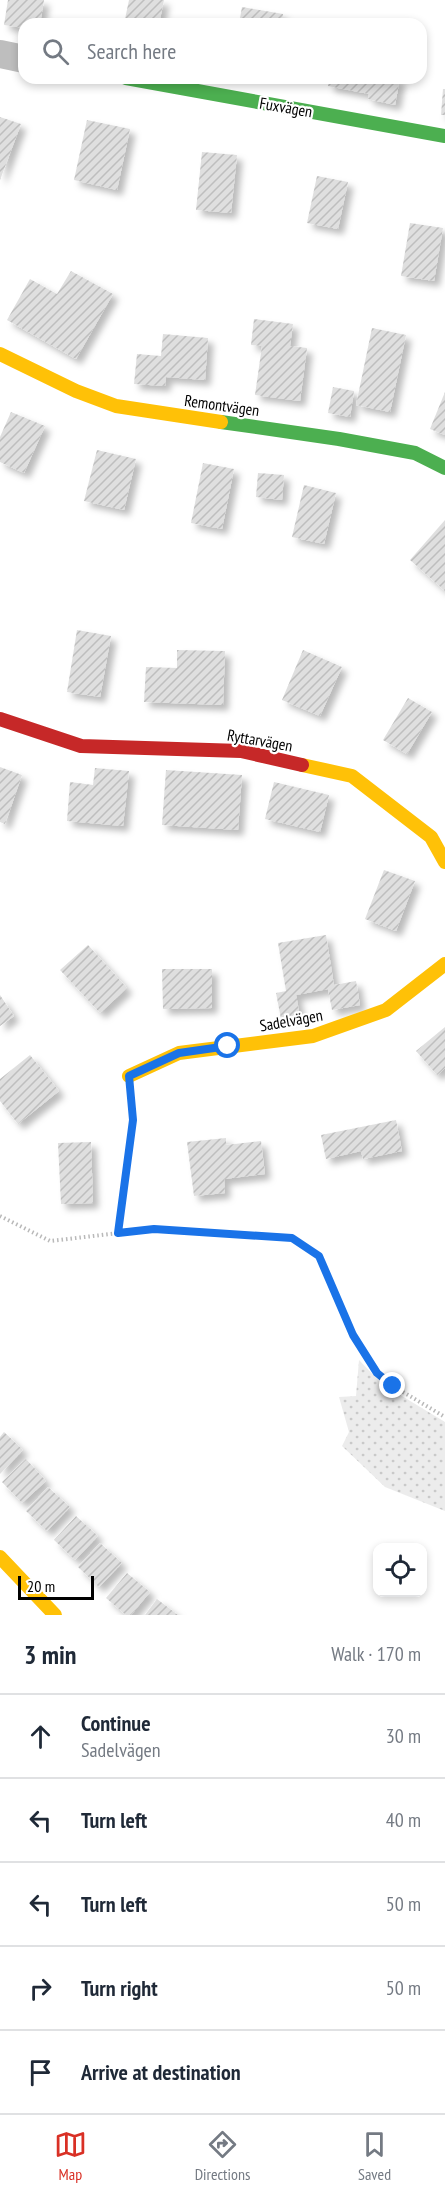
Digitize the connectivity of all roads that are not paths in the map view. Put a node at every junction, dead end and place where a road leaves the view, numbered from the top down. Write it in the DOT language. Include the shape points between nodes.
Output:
graph roads {
  1 [pos="0,54"];
  2 [pos="18,58"];
  3 [pos="159,84"];
  4 [pos="445,136"];
  5 [pos="0,354"];
  6 [pos="445,468"];
  7 [pos="0,719"];
  8 [pos="445,862"];
  9 [pos="445,964"];
  10 [pos="129,1076"];
  11 [pos="0,1557"];
  12 [pos="55,1615"];
  1 -- 2 [label="street"];
  3 -- 4 [label="street, Fuxvägen"];
  5 -- 6 [label="street, Remontvägen" via="116,406 415,453"];
  7 -- 8 [label="street, Ryttarvägen" via="81,746 242,751 352,776 431,837"];
  9 -- 10 [label="street, Sadelvägen" via="386,1010 313,1036 179,1053"];
  11 -- 12 [label="street"];
}
